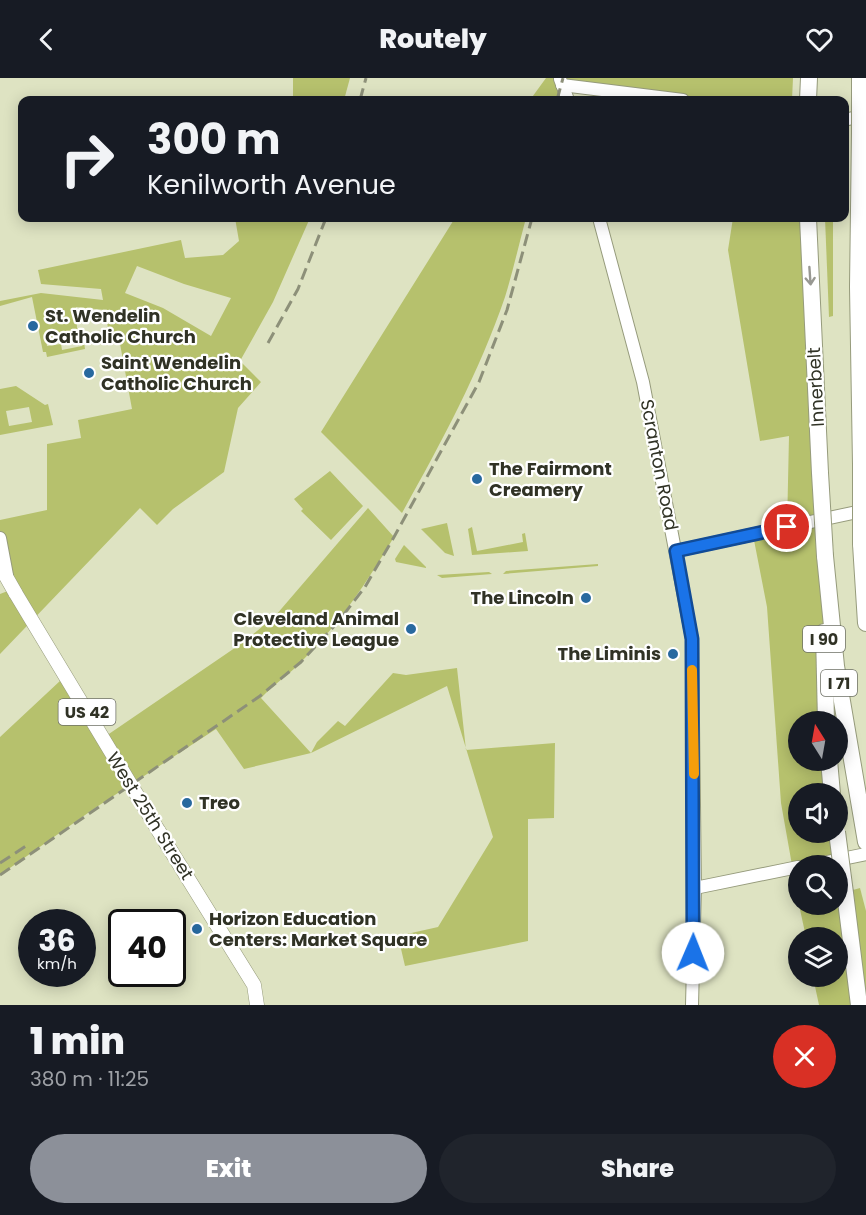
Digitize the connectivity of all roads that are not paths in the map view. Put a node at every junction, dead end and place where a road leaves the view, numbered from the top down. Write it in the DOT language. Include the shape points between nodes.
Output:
graph roads {
  1 [pos="809,78"];
  2 [pos="860,78"];
  3 [pos="561,81"];
  4 [pos="567,96"];
  5 [pos="657,96"];
  6 [pos="808,96"];
  7 [pos="863,109"];
  8 [pos="849,117"];
  9 [pos="600,222"];
  10 [pos="808,222"];
  11 [pos="866,510"];
  12 [pos="0,538"];
  13 [pos="676,551"];
  14 [pos="825,556"];
  15 [pos="0,566"];
  16 [pos="862,572"];
  17 [pos="8,579"];
  18 [pos="866,601"];
  19 [pos="866,623"];
  20 [pos="825,711"];
  21 [pos="866,842"];
  22 [pos="838,843"];
  23 [pos="866,854"];
  24 [pos="848,858"];
  25 [pos="788,869"];
  26 [pos="695,888"];
  27 [pos="257,1005"];
  28 [pos="692,1005"];
  29 [pos="859,1005"];
  1 -- 6 [label="highway"];
  2 -- 7 [label="highway"];
  3 -- 4 [label="street"];
  3 -- 5 [label="street"];
  7 -- 8 [label="street"];
  7 -- 16 [label="highway, bridge" via="858,287"];
  9 -- 13 [label="street, Scranton Road" via="643,382"];
  10 -- 14 [label="highway, Innerbelt, one-way, bridge"];
  11 -- 13 [label="street"];
  12 -- 17 [label="street"];
  13 -- 26 [label="street, Scranton Road" via="692,639"];
  14 -- 20 [label="highway, I 90"];
  14 -- 21 [label="highway, I 71" via="836,666"];
  15 -- 17 [label="main road, West 25th Street / US 42"];
  16 -- 18 [label="highway"];
  16 -- 19 [label="highway"];
  17 -- 27 [label="main road, West 25th Street / US 42, bridge" via="254,985"];
  22 -- 29 [label="highway, bridge"];
  23 -- 24 [label="street"];
  25 -- 26 [label="street"];
  26 -- 28 [label="street, Scranton Road"];
}
